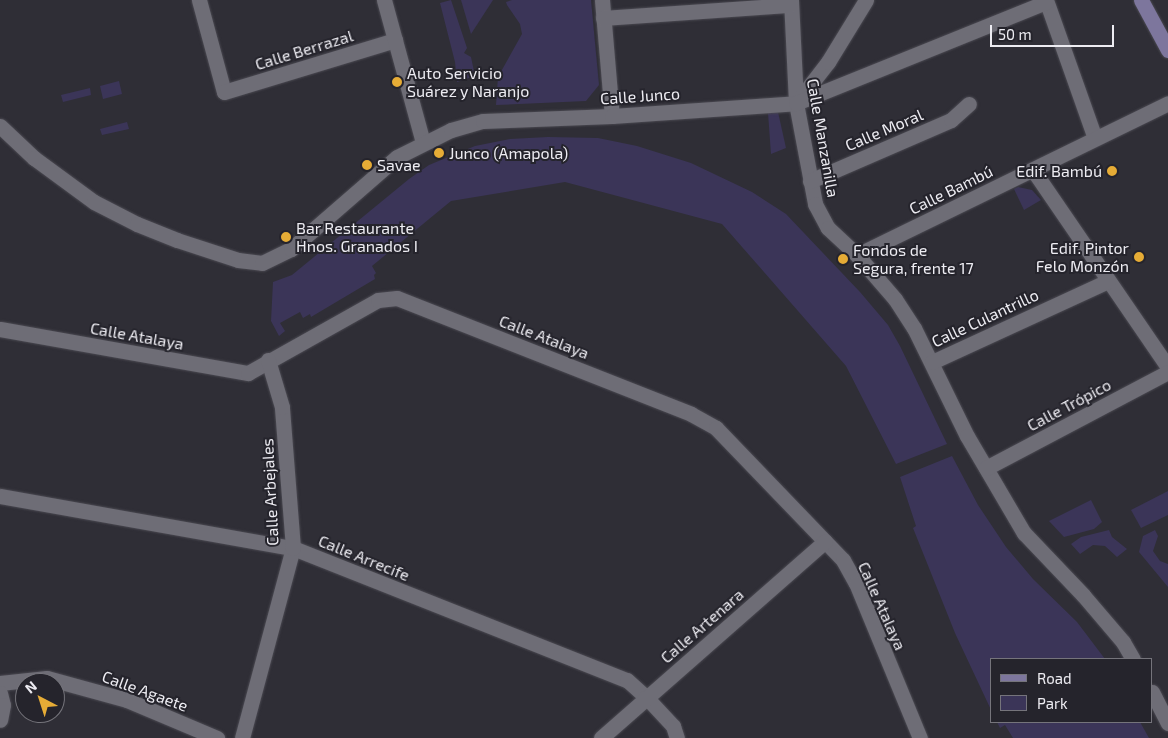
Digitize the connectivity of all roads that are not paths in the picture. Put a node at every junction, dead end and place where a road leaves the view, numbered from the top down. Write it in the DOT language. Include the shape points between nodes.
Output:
graph roads {
  1 [pos="199,0"];
  2 [pos="384,0"];
  3 [pos="602,0"];
  4 [pos="866,0"];
  5 [pos="1141,0"];
  6 [pos="1046,1"];
  7 [pos="791,2"];
  8 [pos="603,18"];
  9 [pos="395,40"];
  10 [pos="1168,50"];
  11 [pos="796,103"];
  12 [pos="1168,103"];
  13 [pos="969,104"];
  14 [pos="612,116"];
  15 [pos="0,126"];
  16 [pos="1096,138"];
  17 [pos="423,143"];
  18 [pos="1033,170"];
  19 [pos="810,181"];
  20 [pos="856,255"];
  21 [pos="1108,281"];
  22 [pos="0,329"];
  23 [pos="268,360"];
  24 [pos="932,362"];
  25 [pos="1168,367"];
  26 [pos="1168,372"];
  27 [pos="986,468"];
  28 [pos="0,496"];
  29 [pos="825,541"];
  30 [pos="293,548"];
  31 [pos="1132,658"];
  32 [pos="0,683"];
  33 [pos="0,693"];
  34 [pos="1158,693"];
  35 [pos="646,697"];
  36 [pos="0,720"];
  37 [pos="1168,723"];
  38 [pos="217,738"];
  39 [pos="242,738"];
  40 [pos="601,738"];
  41 [pos="678,738"];
  42 [pos="920,738"];
  1 -- 9 [label="street, Calle Berrazal" via="224,92"];
  2 -- 9 [label="street"];
  3 -- 8 [label="street"];
  4 -- 11 [label="street" via="828,62"];
  5 -- 10 [label="street"];
  6 -- 11 [label="street, Calle Junco"];
  6 -- 16 [label="street"];
  7 -- 8 [label="street"];
  7 -- 11 [label="street, Calle Manzanilla"];
  8 -- 14 [label="street"];
  9 -- 17 [label="street"];
  11 -- 14 [label="street, Calle Junco"];
  11 -- 19 [label="street, Calle Manzanilla"];
  12 -- 16 [label="street, Calle Bambú"];
  13 -- 19 [label="street, Calle Moral" via="951,120"];
  14 -- 17 [label="street, Calle Junco" via="483,121 451,130"];
  15 -- 17 [label="street, Calle Junco" via="34,158 94,202 177,240 238,260 262,263 291,249 396,156"];
  16 -- 18 [label="street, Calle Bambú"];
  18 -- 20 [label="street, Calle Bambú"];
  18 -- 21 [label="street"];
  19 -- 20 [label="street, Calle Manzanilla" via="815,204 828,228"];
  20 -- 24 [label="street, Calle Manzanilla" via="895,299"];
  21 -- 24 [label="street, Calle Culantrillo"];
  21 -- 25 [label="street"];
  22 -- 23 [label="street, Calle Atalaya" via="248,373"];
  23 -- 29 [label="street, Calle Atalaya" via="378,300 397,298 691,414 716,428"];
  23 -- 30 [label="street, Calle Arbejales" via="282,407"];
  24 -- 27 [label="street, Calle Manzanilla"];
  26 -- 27 [label="street, Calle Trópico"];
  27 -- 31 [label="street, Calle Manzanilla" via="1024,533 1083,595"];
  28 -- 30 [label="street, Calle Arrecife"];
  29 -- 35 [label="street, Calle Artenara"];
  29 -- 42 [label="street, Calle Atalaya" via="856,583"];
  30 -- 35 [label="street, Calle Arrecife" via="627,680"];
  30 -- 39 [label="street, Calle Arbejales"];
  32 -- 38 [label="street, Calle Agaete" via="47,678 127,700"];
  33 -- 36 [label="street" via="3,705"];
  34 -- 37 [label="street"];
  35 -- 40 [label="street, Calle Artenara"];
  35 -- 41 [label="street, Calle Arrecife" via="673,726"];
}
